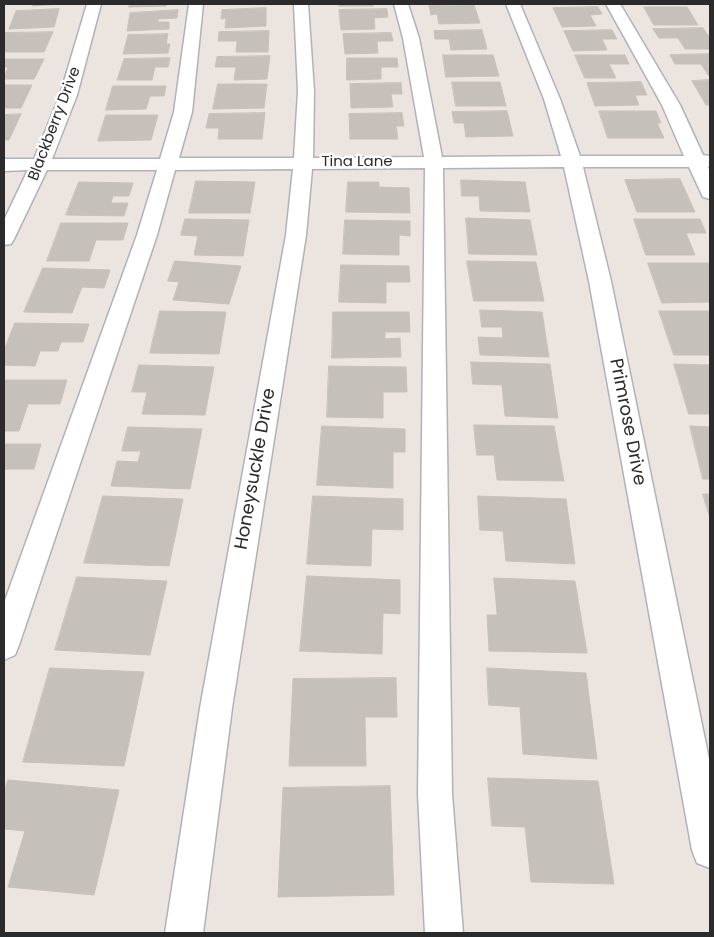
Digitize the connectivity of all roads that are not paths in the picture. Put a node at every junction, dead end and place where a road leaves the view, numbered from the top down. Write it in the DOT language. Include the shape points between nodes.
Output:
graph roads {
  1 [pos="94,4"];
  2 [pos="196,4"];
  3 [pos="301,4"];
  4 [pos="402,4"];
  5 [pos="513,4"];
  6 [pos="613,4"];
  7 [pos="704,161"];
  8 [pos="305,162"];
  9 [pos="434,162"];
  10 [pos="572,162"];
  11 [pos="169,164"];
  12 [pos="4,165"];
  13 [pos="42,165"];
  14 [pos="710,193"];
  15 [pos="4,239"];
  16 [pos="4,645"];
  17 [pos="710,850"];
  18 [pos="184,933"];
  19 [pos="444,933"];
  1 -- 13 [label="street, Blackberry Drive" via="69,97"];
  2 -- 11 [label="street" via="184,112"];
  3 -- 8 [label="street, Honeysuckle Drive" via="306,53"];
  4 -- 9 [label="street"];
  5 -- 10 [label="street, Primrose Drive" via="552,99"];
  6 -- 7 [label="street"];
  7 -- 10 [label="street, Tina Lane"];
  7 -- 14 [label="street"];
  8 -- 9 [label="street, Tina Lane"];
  8 -- 11 [label="street, Tina Lane"];
  8 -- 18 [label="street, Honeysuckle Drive" via="296,235 216,708"];
  9 -- 10 [label="street, Tina Lane"];
  9 -- 19 [label="street" via="435,794"];
  10 -- 17 [label="street, Primrose Drive" via="600,281"];
  11 -- 13 [label="street, Tina Lane"];
  11 -- 16 [label="street"];
  12 -- 13 [label="street, Tina Lane"];
  13 -- 15 [label="street, Blackberry Drive"];
}
